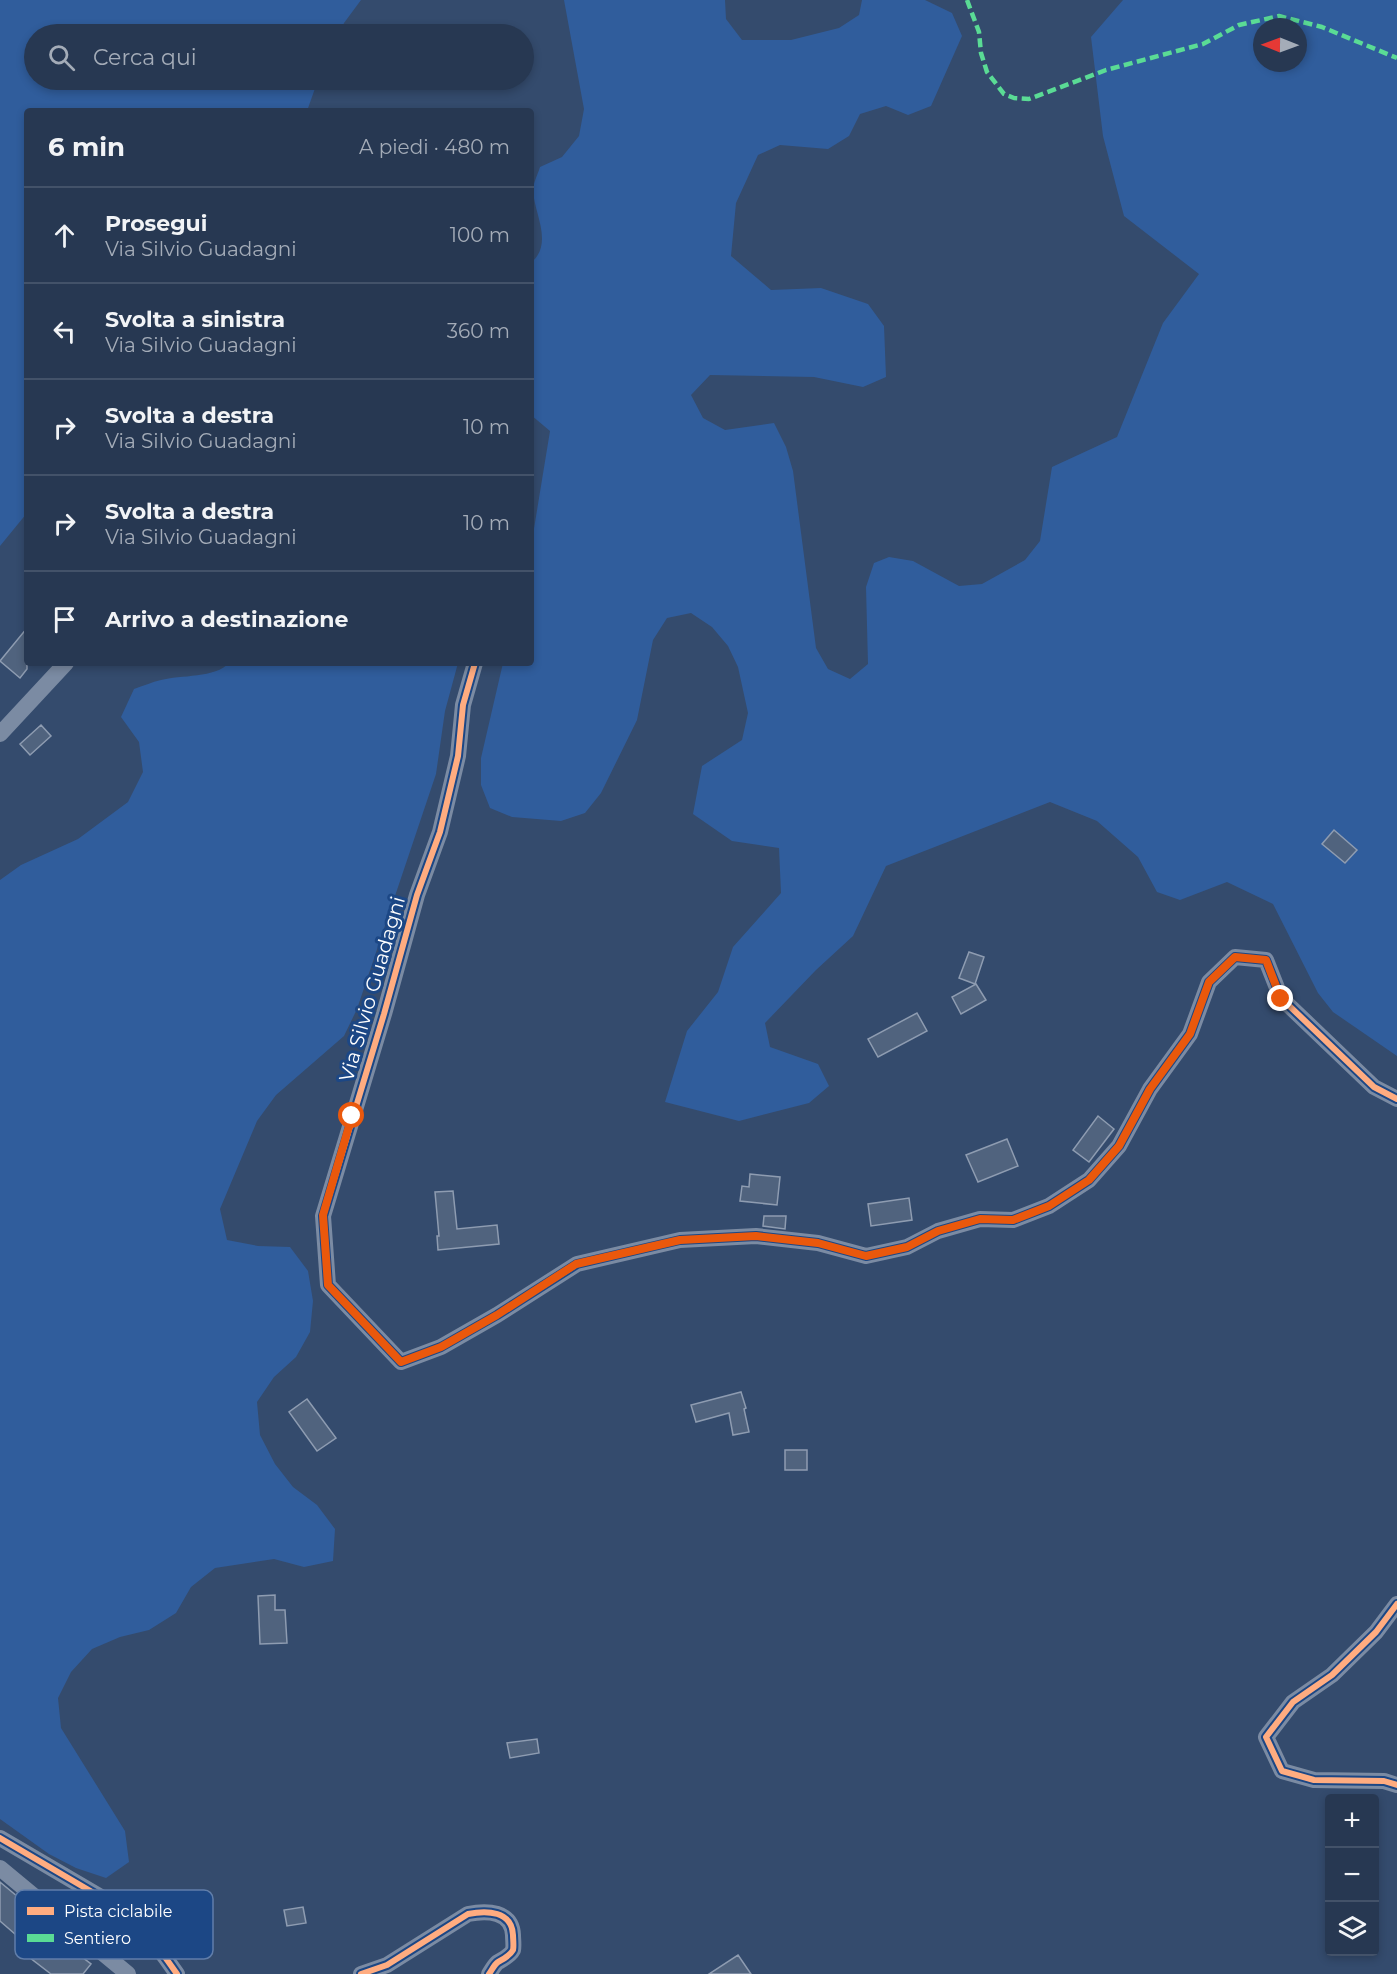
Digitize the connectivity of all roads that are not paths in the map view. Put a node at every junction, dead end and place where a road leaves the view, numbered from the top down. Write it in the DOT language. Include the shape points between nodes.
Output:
graph roads {
  1 [pos="63,666"];
  2 [pos="474,666"];
  3 [pos="0,734"];
  4 [pos="1397,1100"];
  5 [pos="1397,1604"];
  6 [pos="1397,1785"];
  7 [pos="0,1838"];
  8 [pos="0,1868"];
  9 [pos="27,1890"];
  10 [pos="89,1890"];
  11 [pos="110,1959"];
  12 [pos="167,1959"];
  13 [pos="128,1974"];
  14 [pos="177,1974"];
  15 [pos="361,1974"];
  16 [pos="489,1974"];
  1 -- 3 [label="street"];
  2 -- 4 [label="street, Via Silvio Guadagni" via="463,705 458,756 440,832 417,895 323,1215 328,1285 401,1362 441,1347 576,1264 680,1240 756,1236 818,1243 866,1256 907,1247 938,1231 980,1219 1013,1220 1049,1206 1089,1180 1119,1146 1150,1089 1190,1034 1209,982 1235,957 1266,960 1281,999 1374,1087"];
  5 -- 6 [label="street" via="1376,1632 1332,1675 1293,1702 1266,1737 1282,1771 1314,1780 1384,1781"];
  7 -- 10 [label="street"];
  8 -- 9 [label="street"];
  11 -- 13 [label="street"];
  12 -- 14 [label="street"];
  15 -- 16 [label="street" via="387,1965 468,1914 482,1911 506,1917 513,1932 513,1949"];
}
